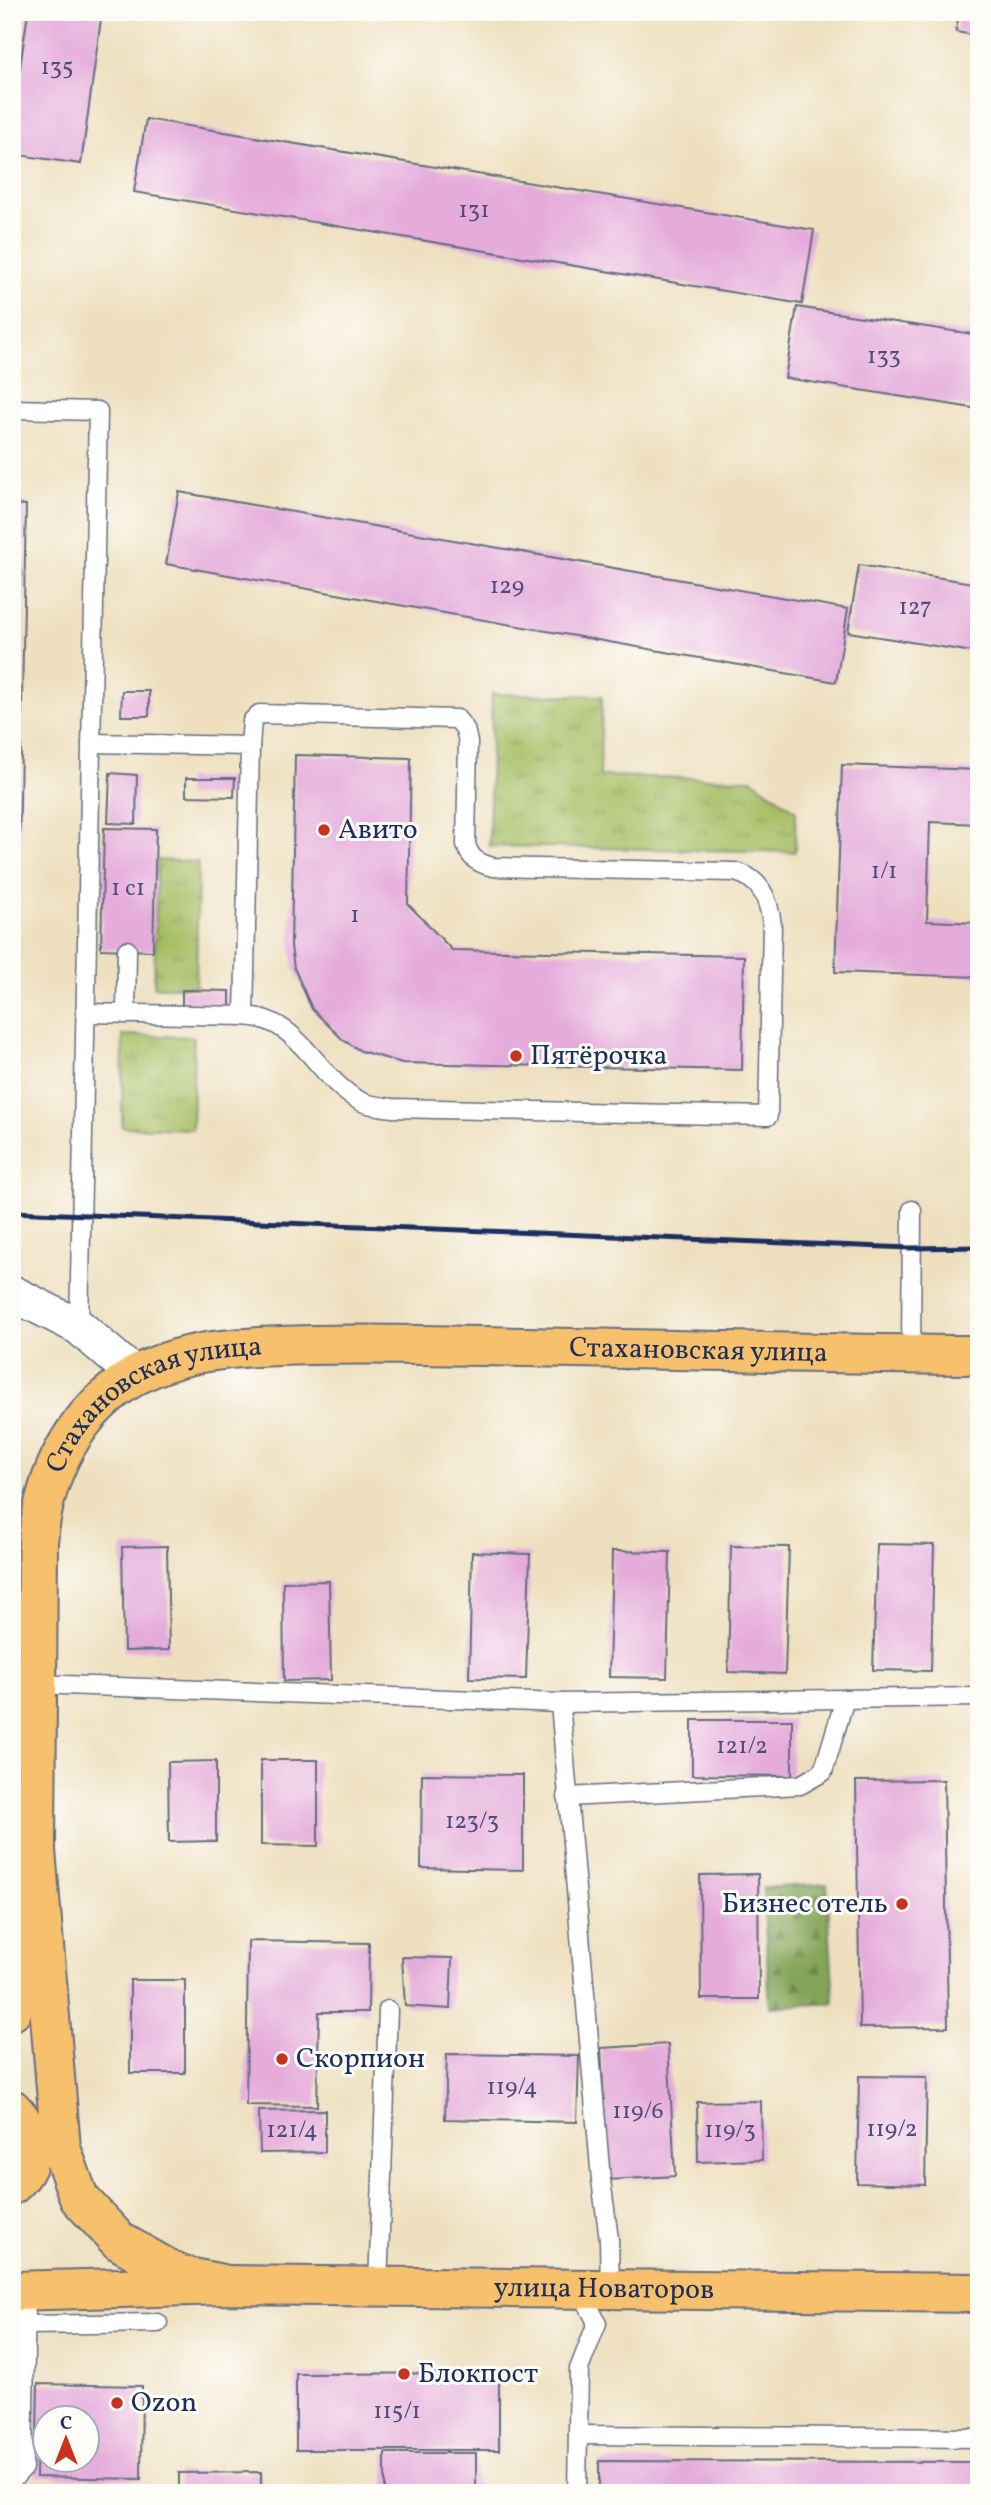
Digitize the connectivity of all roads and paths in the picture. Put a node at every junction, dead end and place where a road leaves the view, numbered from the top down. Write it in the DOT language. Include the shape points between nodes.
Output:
graph roads {
  1 [pos="12,409"];
  2 [pos="91,743"];
  3 [pos="250,746"];
  4 [pos="127,950"];
  5 [pos="85,1013"];
  6 [pos="126,1014"];
  7 [pos="244,1016"];
  8 [pos="912,1210"];
  9 [pos="12,1293"];
  10 [pos="79,1327"];
  11 [pos="911,1354"];
  12 [pos="979,1355"];
  13 [pos="136,1376"];
  14 [pos="35,1684"];
  15 [pos="979,1697"];
  16 [pos="845,1699"];
  17 [pos="559,1703"];
  18 [pos="568,1797"];
  19 [pos="36,1850"];
  20 [pos="388,2010"];
  21 [pos="12,2011"];
  22 [pos="12,2109"];
  23 [pos="12,2185"];
  24 [pos="228,2285"];
  25 [pos="378,2287"];
  26 [pos="595,2289"];
  27 [pos="979,2293"];
  28 [pos="22,2302"];
  29 [pos="158,2323"];
  30 [pos="578,2435"];
  31 [pos="979,2438"];
  32 [pos="12,2480"];
  33 [pos="577,2493"];
  1 -- 2 [label="lane" via="98,411"];
  2 -- 3 [label="lane"];
  2 -- 5 [label="lane"];
  3 -- 7 [label="lane"];
  3 -- 7 [label="lane" via="252,721 259,714 457,719 468,742 466,844 478,863 748,875 766,899 772,925 768,1116 383,1106 344,1091 274,1020"];
  4 -- 6 [label="lane"];
  5 -- 6 [label="lane"];
  5 -- 10 [label="lane"];
  6 -- 7 [label="lane"];
  8 -- 11 [label="lane"];
  9 -- 10 [label="street"];
  10 -- 13 [label="street"];
  11 -- 12 [label="main road, Стахановская улица"];
  11 -- 13 [label="main road, Стахановская улица" via="352,1344 238,1347 181,1358"];
  13 -- 14 [label="main road, Стахановская улица" via="106,1397 76,1428 49,1478 38,1542"];
  14 -- 17 [label="lane"];
  14 -- 19 [label="main road, Стахановская улица"];
  15 -- 16 [label="lane"];
  16 -- 17 [label="lane"];
  16 -- 18 [label="lane" via="823,1772 800,1785"];
  17 -- 18 [label="lane"];
  18 -- 26 [label="lane" via="609,2239"];
  19 -- 21 [label="main road"];
  19 -- 24 [label="main road, Стахановская улица" via="61,2148 79,2198 119,2241 180,2275"];
  20 -- 25 [label="lane"];
  22 -- 23 [label="main road" via="29,2131 31,2147 26,2172"];
  24 -- 25 [label="main road, улица Новаторов"];
  24 -- 28 [label="main road"];
  25 -- 26 [label="main road, улица Новаторов"];
  26 -- 27 [label="main road, улица Новаторов"];
  26 -- 30 [label="lane" via="597,2323 579,2369"];
  28 -- 29 [label="lane"];
  28 -- 32 [label="lane" via="23,2468"];
  30 -- 31 [label="lane"];
  30 -- 33 [label="lane"];
}
